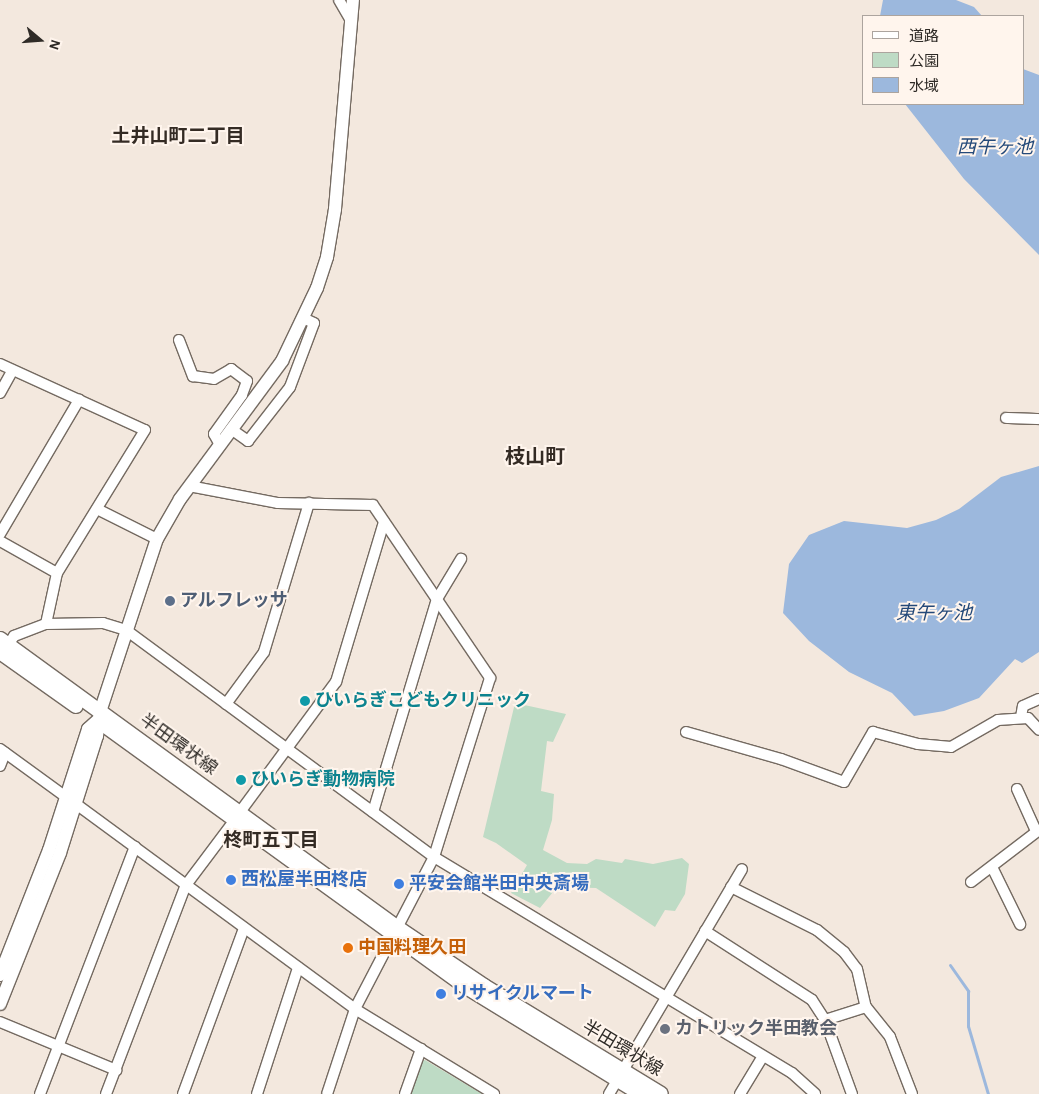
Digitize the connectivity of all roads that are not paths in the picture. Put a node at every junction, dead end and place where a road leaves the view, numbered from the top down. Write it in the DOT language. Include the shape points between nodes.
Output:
graph roads {
  1 [pos="339,0"];
  2 [pos="353,0"];
  3 [pos="351,21"];
  4 [pos="305,318"];
  5 [pos="179,340"];
  6 [pos="0,364"];
  7 [pos="13,370"];
  8 [pos="0,393"];
  9 [pos="79,400"];
  10 [pos="1006,418"];
  11 [pos="1039,419"];
  12 [pos="231,429"];
  13 [pos="220,444"];
  14 [pos="189,486"];
  15 [pos="309,503"];
  16 [pos="97,509"];
  17 [pos="384,522"];
  18 [pos="0,534"];
  19 [pos="157,539"];
  20 [pos="0,541"];
  21 [pos="461,559"];
  22 [pos="57,573"];
  23 [pos="437,599"];
  24 [pos="46,624"];
  25 [pos="126,630"];
  26 [pos="3,645"];
  27 [pos="1039,699"];
  28 [pos="226,704"];
  29 [pos="99,716"];
  30 [pos="1021,716"];
  31 [pos="1039,730"];
  32 [pos="686,732"];
  33 [pos="287,749"];
  34 [pos="3,751"];
  35 [pos="0,766"];
  36 [pos="1018,789"];
  37 [pos="71,801"];
  38 [pos="373,812"];
  39 [pos="237,817"];
  40 [pos="1038,830"];
  41 [pos="135,848"];
  42 [pos="434,857"];
  43 [pos="992,867"];
  44 [pos="742,868"];
  45 [pos="971,882"];
  46 [pos="186,885"];
  47 [pos="731,887"];
  48 [pos="1020,924"];
  49 [pos="244,928"];
  50 [pos="705,931"];
  51 [pos="396,933"];
  52 [pos="298,968"];
  53 [pos="0,974"];
  54 [pos="666,997"];
  55 [pos="0,1004"];
  56 [pos="866,1006"];
  57 [pos="355,1009"];
  58 [pos="825,1020"];
  59 [pos="0,1022"];
  60 [pos="58,1046"];
  61 [pos="421,1050"];
  62 [pos="764,1056"];
  63 [pos="116,1070"];
  64 [pos="621,1076"];
  65 [pos="40,1094"];
  66 [pos="106,1094"];
  67 [pos="183,1094"];
  68 [pos="257,1094"];
  69 [pos="327,1094"];
  70 [pos="405,1094"];
  71 [pos="494,1094"];
  72 [pos="609,1094"];
  73 [pos="641,1094"];
  74 [pos="661,1094"];
  75 [pos="740,1094"];
  76 [pos="814,1094"];
  77 [pos="852,1094"];
  78 [pos="912,1094"];
  1 -- 3 [label="street"];
  2 -- 3 [label="street"];
  3 -- 4 [label="street" via="332,232 322,273"];
  4 -- 12 [label="street" via="282,361"];
  4 -- 12 [label="street" via="314,323 290,387 248,442"];
  5 -- 13 [label="street" via="193,376 214,379 231,369 247,381 242,396 214,434"];
  6 -- 7 [label="street"];
  7 -- 8 [label="street"];
  7 -- 9 [label="street"];
  9 -- 16 [label="street" via="145,430"];
  9 -- 18 [label="street"];
  10 -- 11 [label="street"];
  12 -- 13 [label="street"];
  13 -- 14 [label="street"];
  14 -- 15 [label="street" via="278,502"];
  14 -- 19 [label="street"];
  15 -- 17 [label="street" via="373,505"];
  15 -- 28 [label="street" via="264,652"];
  16 -- 19 [label="street"];
  16 -- 22 [label="street"];
  17 -- 23 [label="street"];
  17 -- 33 [label="street" via="336,682"];
  19 -- 25 [label="street"];
  20 -- 22 [label="street"];
  21 -- 23 [label="street"];
  22 -- 24 [label="street"];
  23 -- 38 [label="street"];
  23 -- 42 [label="street" via="490,678"];
  24 -- 25 [label="street" via="103,622"];
  24 -- 26 [label="street" via="14,636"];
  25 -- 28 [label="street"];
  25 -- 29 [label="street"];
  26 -- 29 [label="main road, 半田環状線"];
  27 -- 30 [label="street" via="1023,706"];
  28 -- 33 [label="street"];
  29 -- 37 [label="street" via="88,729"];
  29 -- 39 [label="main road, 半田環状線"];
  30 -- 31 [label="street" via="1028,718"];
  30 -- 32 [label="street" via="998,720 951,746 918,744 873,732 844,782 781,759"];
  33 -- 38 [label="street"];
  33 -- 39 [label="street"];
  34 -- 35 [label="street"];
  34 -- 37 [label="street"];
  36 -- 40 [label="street"];
  37 -- 41 [label="street"];
  37 -- 53 [label="street"];
  37 -- 55 [label="street"];
  38 -- 42 [label="street"];
  39 -- 46 [label="street"];
  39 -- 51 [label="main road, 半田環状線"];
  40 -- 43 [label="street"];
  41 -- 46 [label="street"];
  41 -- 60 [label="street"];
  42 -- 51 [label="street"];
  42 -- 54 [label="street"];
  43 -- 45 [label="street"];
  43 -- 48 [label="street"];
  44 -- 47 [label="street"];
  46 -- 49 [label="street"];
  46 -- 63 [label="street"];
  47 -- 50 [label="street"];
  47 -- 56 [label="street" via="808,925 836,944 857,970"];
  49 -- 52 [label="street"];
  49 -- 67 [label="street"];
  50 -- 54 [label="street"];
  50 -- 58 [label="street" via="802,993"];
  51 -- 57 [label="street"];
  51 -- 64 [label="main road, 半田環状線"];
  52 -- 57 [label="street"];
  52 -- 68 [label="street"];
  54 -- 62 [label="street"];
  54 -- 64 [label="street"];
  56 -- 58 [label="street"];
  56 -- 78 [label="street" via="887,1032"];
  57 -- 61 [label="street"];
  57 -- 69 [label="street"];
  58 -- 77 [label="street"];
  59 -- 60 [label="street"];
  60 -- 63 [label="street"];
  60 -- 65 [label="street"];
  61 -- 70 [label="street"];
  61 -- 71 [label="street"];
  62 -- 75 [label="street"];
  62 -- 76 [label="street" via="802,1080"];
  63 -- 66 [label="street"];
  64 -- 72 [label="street"];
  64 -- 73 [label="main road, 半田環状線"];
  64 -- 74 [label="main road, 半田環状線"];
}
